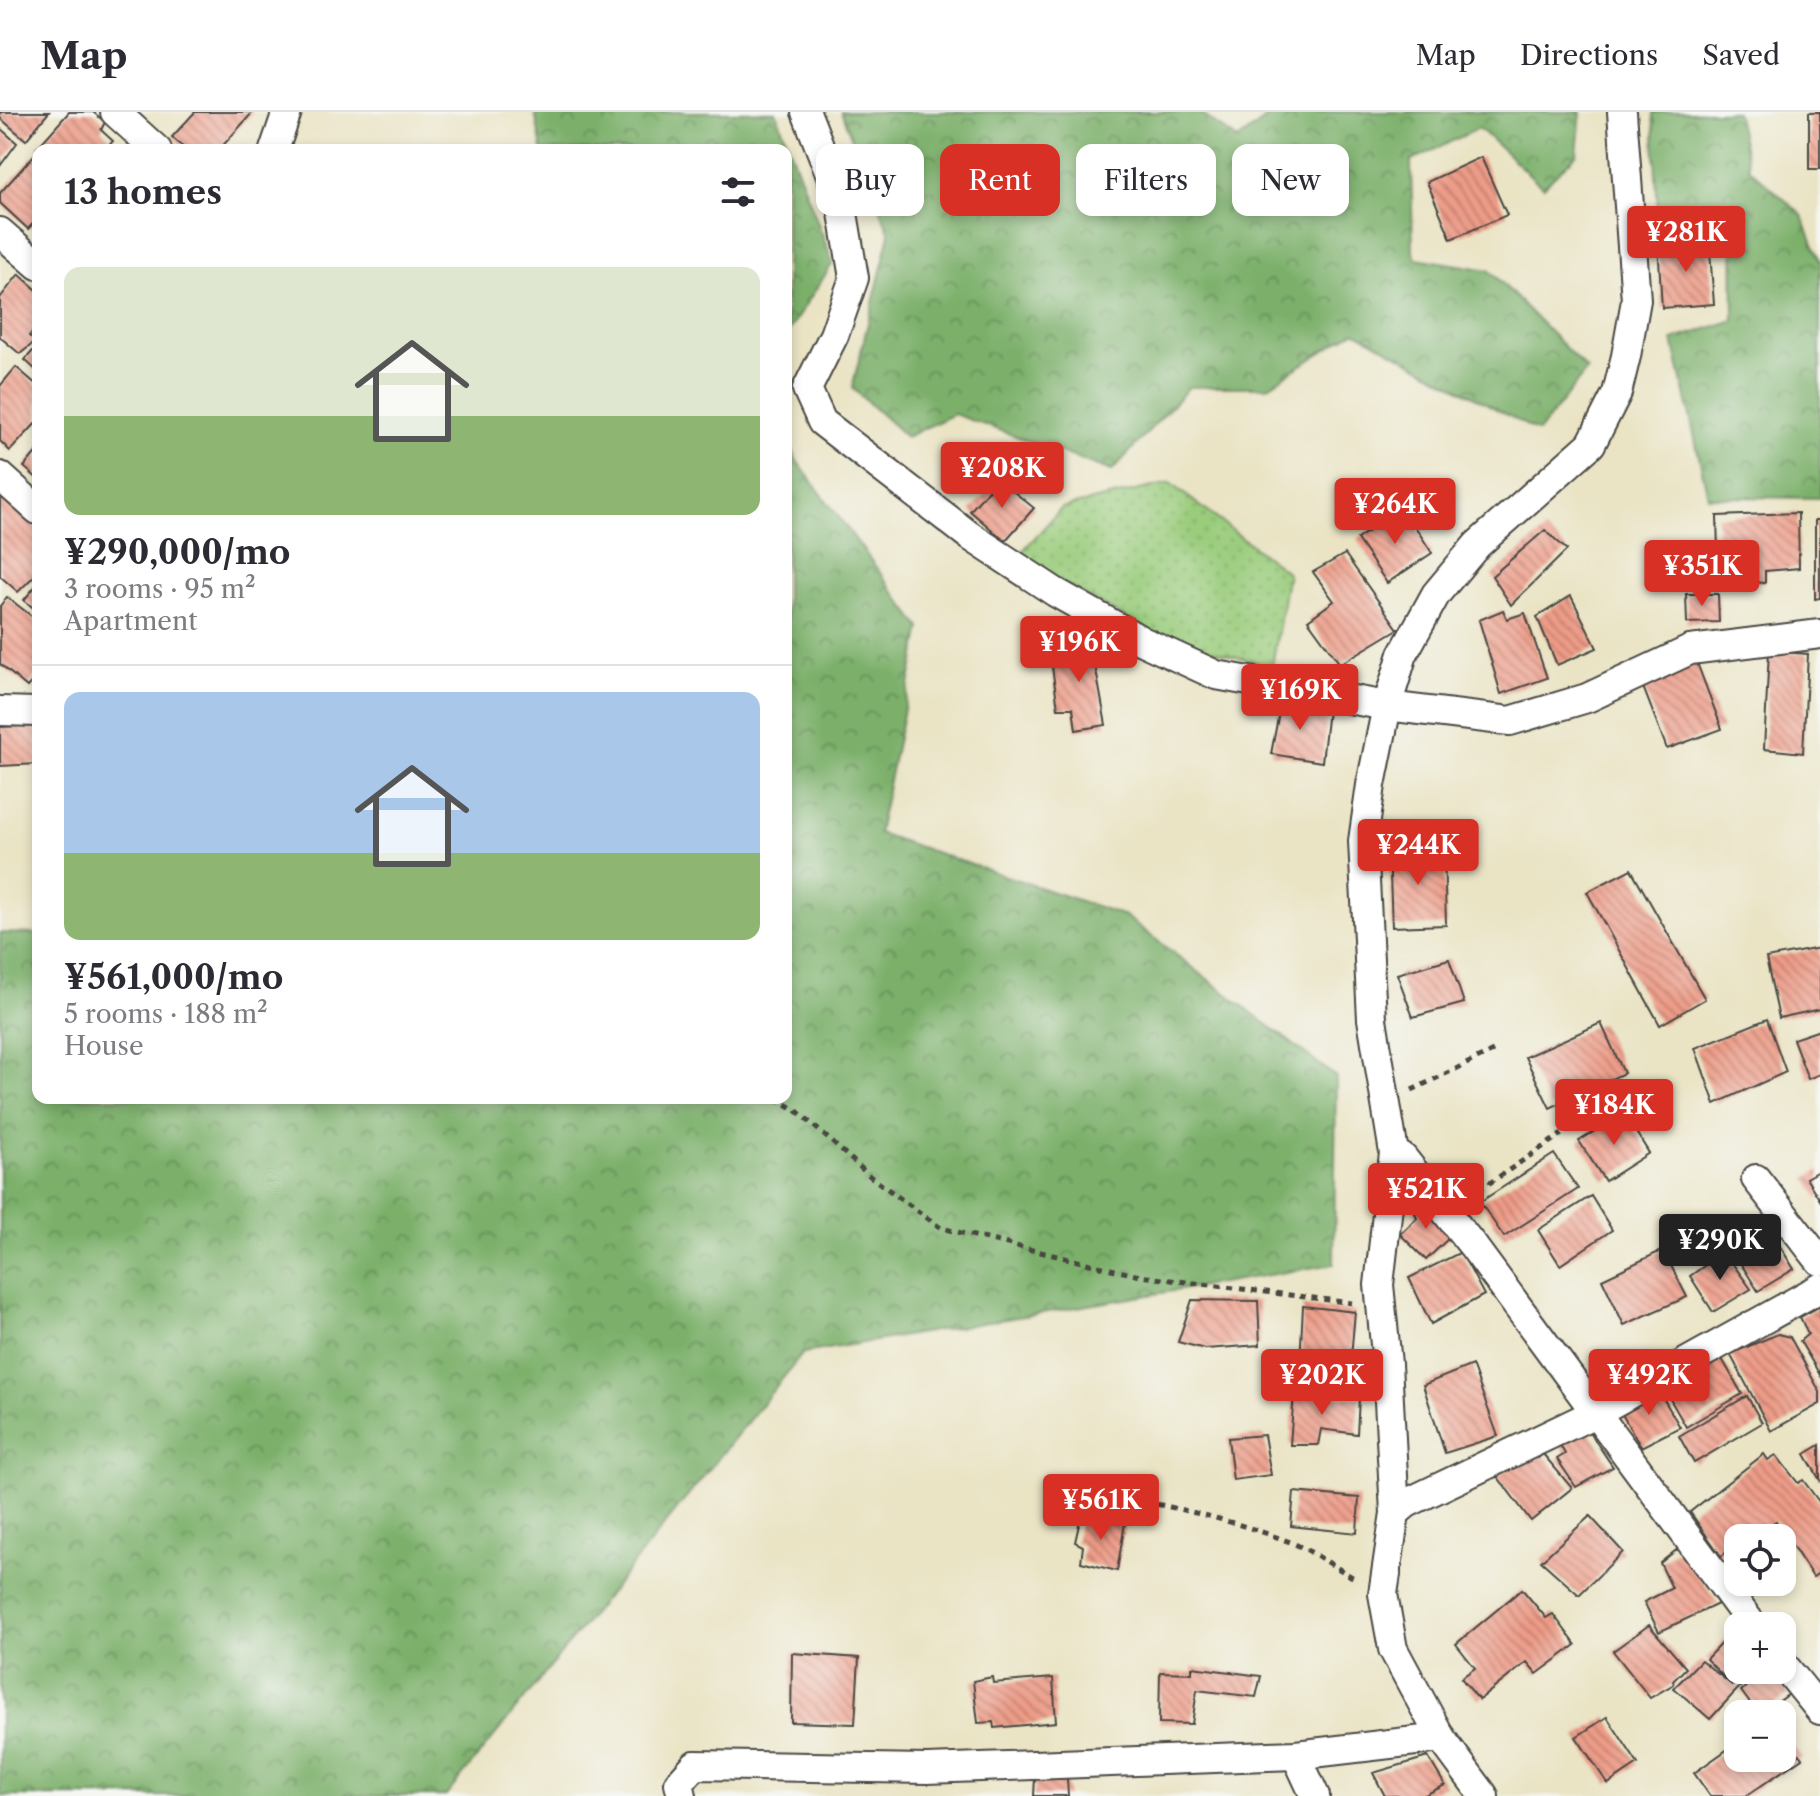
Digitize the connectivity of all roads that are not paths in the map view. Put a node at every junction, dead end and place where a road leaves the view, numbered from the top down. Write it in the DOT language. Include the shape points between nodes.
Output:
graph roads {
  1 [pos="115,112"];
  2 [pos="287,112"];
  3 [pos="806,112"];
  4 [pos="1622,112"];
  5 [pos="150,144"];
  6 [pos="276,144"];
  7 [pos="0,232"];
  8 [pos="32,260"];
  9 [pos="0,476"];
  10 [pos="32,505"];
  11 [pos="1820,634"];
  12 [pos="1387,706"];
  13 [pos="1394,1153"];
  14 [pos="1756,1179"];
  15 [pos="1820,1261"];
  16 [pos="1820,1288"];
  17 [pos="1595,1413"];
  18 [pos="1395,1513"];
  19 [pos="1743,1612"];
  20 [pos="1796,1680"];
  21 [pos="1820,1710"];
  22 [pos="1441,1738"];
  23 [pos="1296,1755"];
  24 [pos="682,1796"];
  25 [pos="1315,1796"];
  26 [pos="1484,1796"];
  1 -- 5 [label="street"];
  2 -- 6 [label="street"];
  3 -- 12 [label="street" via="841,201 854,278 807,389 822,422 970,536 1142,641 1216,675"];
  4 -- 12 [label="street" via="1636,300 1617,393 1591,444 1477,545 1436,594 1403,654"];
  7 -- 8 [label="street"];
  9 -- 10 [label="street"];
  11 -- 12 [label="street" via="1690,650 1587,698 1510,721"];
  12 -- 13 [label="street" via="1363,841 1372,1019"];
  13 -- 17 [label="street" via="1473,1246"];
  13 -- 18 [label="street" via="1379,1285"];
  14 -- 15 [label="street"];
  16 -- 17 [label="street"];
  17 -- 18 [label="street"];
  17 -- 19 [label="street"];
  18 -- 22 [label="street" via="1383,1594 1393,1649"];
  20 -- 21 [label="street"];
  22 -- 23 [label="street"];
  22 -- 26 [label="street"];
  23 -- 24 [label="street" via="927,1769 695,1765 679,1783"];
  23 -- 25 [label="street"];
}
